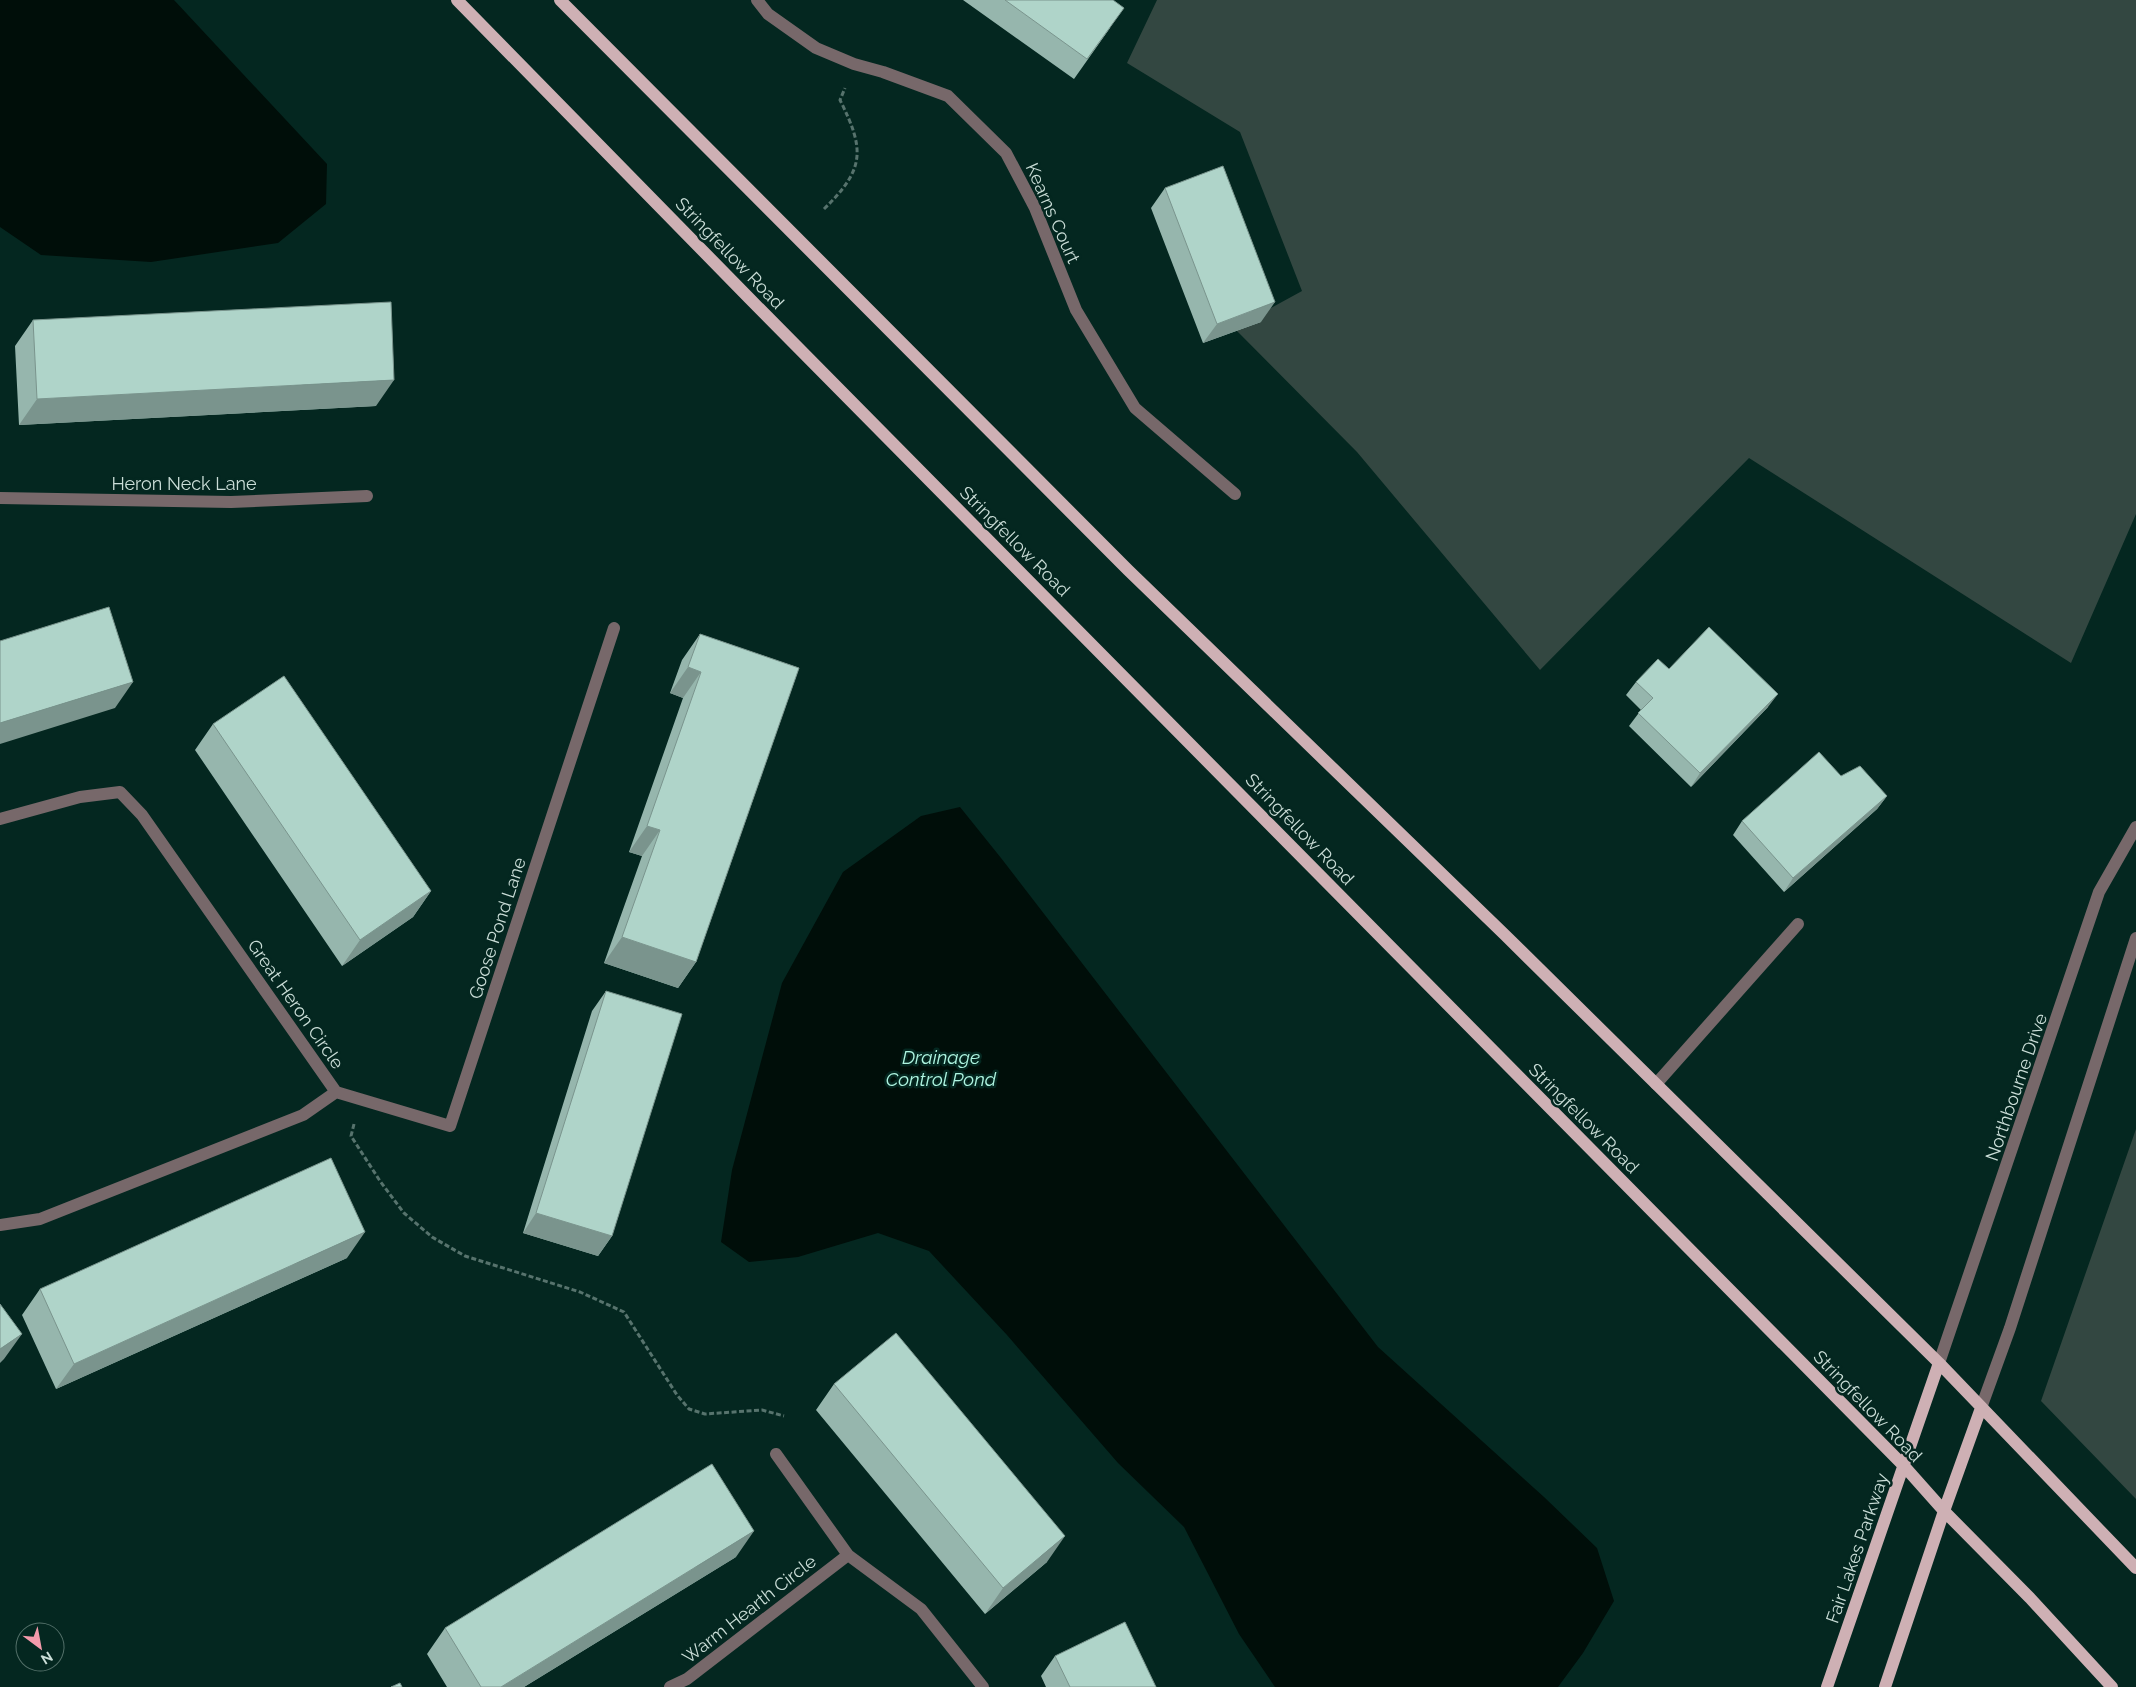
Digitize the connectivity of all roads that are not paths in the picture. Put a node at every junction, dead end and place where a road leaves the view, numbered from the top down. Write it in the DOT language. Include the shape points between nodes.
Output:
graph roads {
  1 [pos="457,0"];
  2 [pos="560,0"];
  3 [pos="757,0"];
  4 [pos="1235,494"];
  5 [pos="367,496"];
  6 [pos="0,498"];
  7 [pos="614,628"];
  8 [pos="0,819"];
  9 [pos="2136,827"];
  10 [pos="1798,924"];
  11 [pos="2136,938"];
  12 [pos="1656,1084"];
  13 [pos="336,1092"];
  14 [pos="0,1225"];
  15 [pos="1939,1363"];
  16 [pos="1981,1408"];
  17 [pos="776,1454"];
  18 [pos="1904,1466"];
  19 [pos="1944,1511"];
  20 [pos="848,1555"];
  21 [pos="2136,1568"];
  22 [pos="670,1687"];
  23 [pos="983,1687"];
  24 [pos="1827,1687"];
  25 [pos="1885,1687"];
  26 [pos="2112,1687"];
  1 -- 18 [label="main road, Stringfellow Road"];
  2 -- 12 [label="main road" via="1128,570"];
  3 -- 4 [label="street, Kearns Court" via="768,14 816,48 948,96 1006,153 1036,208 1076,310 1135,408"];
  5 -- 6 [label="street, Heron Neck Lane" via="231,502"];
  7 -- 13 [label="street, Goose Pond Lane" via="450,1126"];
  8 -- 13 [label="street, Great Heron Circle" via="80,797 120,792 142,815"];
  9 -- 15 [label="street, Northbourne Drive" via="2100,892"];
  10 -- 12 [label="street"];
  11 -- 16 [label="street"];
  12 -- 15 [label="main road"];
  13 -- 14 [label="street, Great Heron Circle" via="303,1115 40,1219"];
  15 -- 16 [label="main road"];
  15 -- 18 [label="main road, Fair Lakes Parkway"];
  16 -- 19 [label="main road"];
  16 -- 21 [label="main road"];
  17 -- 20 [label="street"];
  18 -- 19 [label="main road, Stringfellow Road"];
  18 -- 24 [label="main road, Fair Lakes Parkway"];
  19 -- 25 [label="main road"];
  19 -- 26 [label="main road, Stringfellow Road"];
  20 -- 22 [label="street, Warm Hearth Circle" via="687,1679"];
  20 -- 23 [label="street" via="921,1609"];
}
